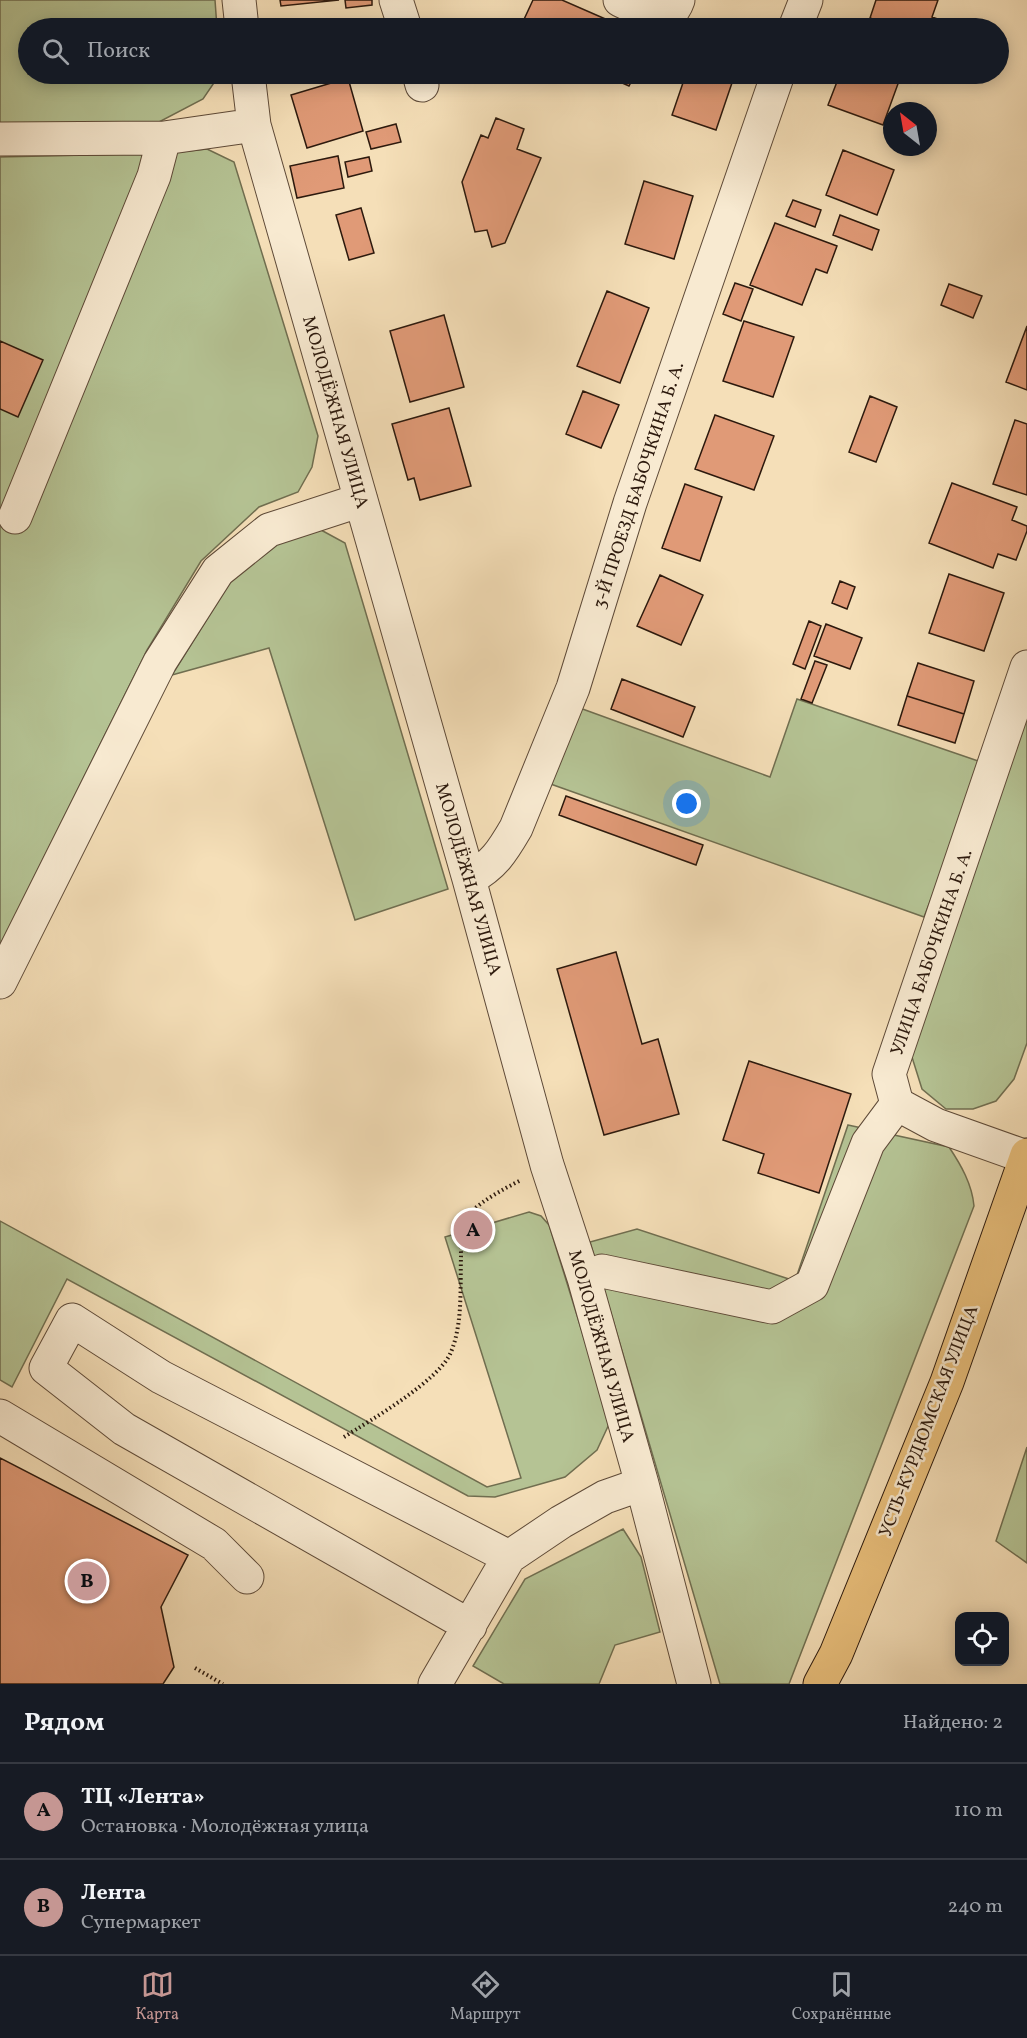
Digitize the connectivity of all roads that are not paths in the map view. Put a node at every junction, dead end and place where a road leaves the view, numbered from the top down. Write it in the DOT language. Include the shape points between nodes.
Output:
graph roads {
  1 [pos="239,0"];
  2 [pos="396,0"];
  3 [pos="620,0"];
  4 [pos="806,0"];
  5 [pos="668,8"];
  6 [pos="241,18"];
  7 [pos="402,18"];
  8 [pos="799,18"];
  9 [pos="249,84"];
  10 [pos="775,84"];
  11 [pos="254,125"];
  12 [pos="164,138"];
  13 [pos="0,139"];
  14 [pos="361,500"];
  15 [pos="15,517"];
  16 [pos="1027,667"];
  17 [pos="469,879"];
  18 [pos="0,982"];
  19 [pos="897,1104"];
  20 [pos="1027,1156"];
  21 [pos="584,1278"];
  22 [pos="0,1416"];
  23 [pos="642,1484"];
  24 [pos="509,1557"];
  25 [pos="247,1577"];
  26 [pos="470,1626"];
  27 [pos="435,1684"];
  28 [pos="694,1684"];
  29 [pos="820,1684"];
  1 -- 6 [label="street"];
  2 -- 7 [label="street"];
  3 -- 5 [label="street"];
  4 -- 8 [label="street"];
  9 -- 11 [label="street, МОЛОДЁЖНАЯ УЛИЦА"];
  10 -- 17 [label="street, 3-Й ПРОЕЗД БАБОЧКИНА Б. А." via="630,503 573,687 516,828 487,869"];
  11 -- 12 [label="street"];
  11 -- 14 [label="street, МОЛОДЁЖНАЯ УЛИЦА"];
  12 -- 13 [label="street"];
  12 -- 15 [label="street" via="149,187"];
  14 -- 17 [label="street, МОЛОДЁЖНАЯ УЛИЦА"];
  14 -- 18 [label="street" via="269,530 218,572 160,662"];
  16 -- 19 [label="street, УЛИЦА БАБОЧКИНА Б. А." via="889,1074"];
  17 -- 21 [label="street, МОЛОДЁЖНАЯ УЛИЦА" via="547,1165"];
  19 -- 20 [label="street" via="936,1125"];
  19 -- 21 [label="street" via="868,1143 812,1285 772,1307 602,1271"];
  20 -- 29 [label="main road, УСТЬ-КУРДЮМСКАЯ УЛИЦА" via="947,1382 836,1654"];
  21 -- 23 [label="street, МОЛОДЁЖНАЯ УЛИЦА"];
  22 -- 25 [label="street" via="214,1544"];
  23 -- 24 [label="street" via="596,1502"];
  23 -- 28 [label="street, МОЛОДЁЖНАЯ УЛИЦА"];
  24 -- 26 [label="street"];
  24 -- 26 [label="street" via="160,1377 72,1320 46,1368 124,1429"];
  26 -- 27 [label="street"];
}
